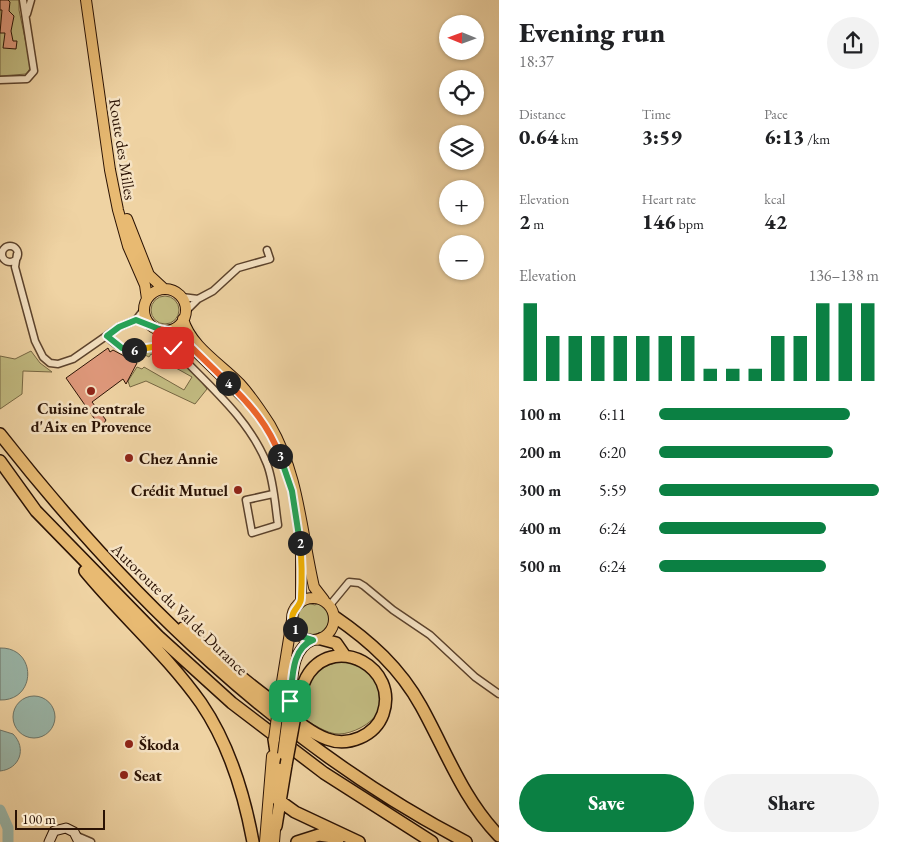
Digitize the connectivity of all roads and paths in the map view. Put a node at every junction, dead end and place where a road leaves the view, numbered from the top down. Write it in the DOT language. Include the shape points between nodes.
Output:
graph roads {
  1 [pos="23,0"];
  2 [pos="31,0"];
  3 [pos="86,0"];
  4 [pos="92,0"];
  5 [pos="26,23"];
  6 [pos="0,80"];
  7 [pos="267,250"];
  8 [pos="17,254"];
  9 [pos="7,261"];
  10 [pos="15,267"];
  11 [pos="163,288"];
  12 [pos="182,298"];
  13 [pos="198,298"];
  14 [pos="146,303"];
  15 [pos="183,318"];
  16 [pos="136,320"];
  17 [pos="150,324"];
  18 [pos="169,331"];
  19 [pos="107,336"];
  20 [pos="0,434"];
  21 [pos="0,461"];
  22 [pos="273,494"];
  23 [pos="36,511"];
  24 [pos="73,523"];
  25 [pos="301,601"];
  26 [pos="327,602"];
  27 [pos="335,617"];
  28 [pos="292,618"];
  29 [pos="317,640"];
  30 [pos="345,656"];
  31 [pos="499,694"];
  32 [pos="294,703"];
  33 [pos="274,739"];
  34 [pos="279,761"];
  35 [pos="278,800"];
  36 [pos="276,826"];
  37 [pos="499,836"];
  38 [pos="78,839"];
  39 [pos="47,841"];
  40 [pos="91,842"];
  41 [pos="253,842"];
  42 [pos="265,842"];
  43 [pos="274,842"];
  44 [pos="297,842"];
  45 [pos="351,842"];
  46 [pos="359,842"];
  47 [pos="432,842"];
  48 [pos="466,842"];
  1 -- 5 [label="street"];
  2 -- 5 [label="street"];
  3 -- 14 [label="main road, Route des Milles" via="118,210 128,246 145,285"];
  4 -- 11 [label="main road, Route des Milles" via="124,206 143,263 149,275"];
  5 -- 6 [label="street" via="34,71 27,79"];
  7 -- 13 [label="street" via="270,259 238,268 213,291"];
  8 -- 9 [label="street" via="13,260"];
  8 -- 9 [label="street" via="14,247 4,248 2,256"];
  8 -- 10 [label="street"];
  9 -- 10 [label="street"];
  10 -- 19 [label="street" via="35,341 50,363 66,363"];
  11 -- 12 [label="main road"];
  11 -- 14 [label="main road" via="154,292"];
  12 -- 13 [label="street"];
  12 -- 15 [label="main road"];
  13 -- 15 [label="street"];
  14 -- 16 [label="street"];
  14 -- 17 [label="main road" via="145,316"];
  15 -- 18 [label="main road"];
  15 -- 26 [label="main road" via="192,339 242,385 283,450 296,487 314,586"];
  16 -- 17 [label="street"];
  16 -- 19 [label="street"];
  17 -- 18 [label="main road"];
  18 -- 25 [label="main road" via="182,338 244,398 268,429 292,491 302,554"];
  19 -- 22 [label="street" via="122,348 173,348 249,428 267,465"];
  20 -- 24 [label="highway, Autoroute du Val de Durance"];
  21 -- 23 [label="highway, Autoroute du Val de Durance"];
  22 -- 22 [label="street" via="278,525 252,533 246,500"];
  23 -- 41 [label="highway" via="202,705 238,780"];
  23 -- 47 [label="highway, Autoroute du Val de Durance" via="158,636 246,715 324,773"];
  24 -- 30 [label="highway" via="161,608 228,666 301,723 324,738 337,741 360,738 373,730 383,715 385,698 377,673 363,662"];
  24 -- 48 [label="highway, Autoroute du Val de Durance" via="148,604 243,691 334,760"];
  25 -- 26 [label="main road" via="312,597"];
  25 -- 28 [label="main road"];
  26 -- 27 [label="main road"];
  26 -- 31 [label="street" via="349,582 359,583 430,635 475,677"];
  27 -- 29 [label="main road" via="332,630"];
  27 -- 37 [label="highway" via="364,636 398,672 420,704 470,800"];
  28 -- 29 [label="main road" via="296,631 306,639"];
  28 -- 33 [label="main road, bridge"];
  29 -- 30 [label="highway" via="336,643"];
  29 -- 32 [label="main road" via="301,648 297,656"];
  30 -- 32 [label="highway" via="328,659 313,669"];
  32 -- 34 [label="highway, bridge"];
  33 -- 34 [label="highway"];
  34 -- 35 [label="highway"];
  34 -- 42 [label="main road"];
  35 -- 36 [label="highway"];
  35 -- 46 [label="highway" via="294,812"];
  36 -- 43 [label="main road"];
  38 -- 39 [label="main road" via="70,829 61,828 54,831"];
  38 -- 40 [label="street"];
  44 -- 45 [label="highway" via="319,835"];
}
